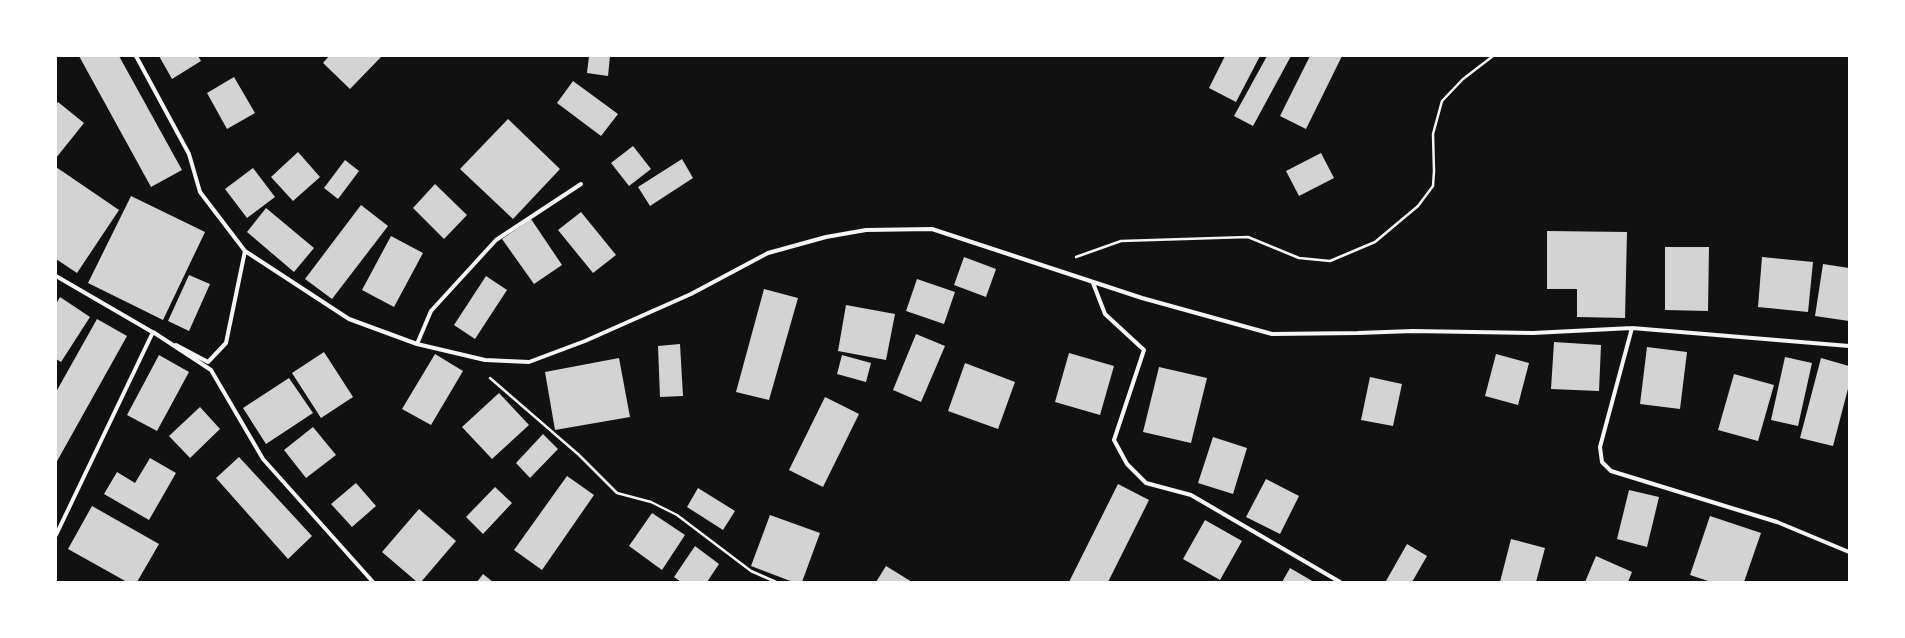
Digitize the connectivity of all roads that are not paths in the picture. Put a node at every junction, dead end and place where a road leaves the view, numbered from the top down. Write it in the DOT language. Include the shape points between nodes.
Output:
graph roads {
  1 [pos="136,56"];
  2 [pos="581,184"];
  3 [pos="245,251"];
  4 [pos="56,276"];
  5 [pos="1094,283"];
  6 [pos="1632,328"];
  7 [pos="152,332"];
  8 [pos="417,344"];
  9 [pos="1849,346"];
  10 [pos="56,534"];
  11 [pos="1849,552"];
  12 [pos="373,582"];
  13 [pos="1340,582"];
  1 -- 3 [label="street" via="189,154 200,192"];
  2 -- 8 [label="street" via="496,240 431,311"];
  3 -- 7 [label="street" via="226,343 208,362"];
  3 -- 8 [label="street" via="350,319"];
  4 -- 7 [label="street"];
  5 -- 6 [label="street" via="1272,334 1413,331 1533,333"];
  5 -- 8 [label="street" via="932,229 866,230 826,237 768,253 691,294 585,341 529,362 485,360"];
  5 -- 13 [label="street" via="1105,314 1144,350 1114,440 1127,464 1146,483 1191,495"];
  6 -- 9 [label="street"];
  6 -- 11 [label="street" via="1600,447 1602,462 1611,471 1777,522"];
  7 -- 10 [label="street"];
  7 -- 12 [label="street" via="211,370 263,459"];
}
